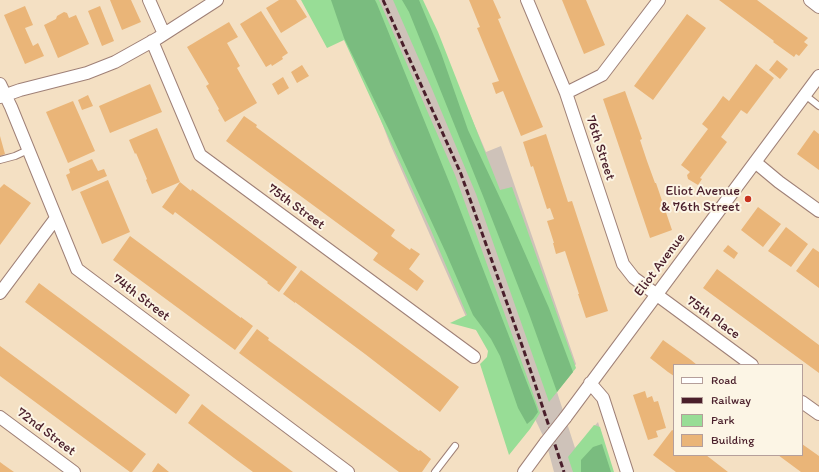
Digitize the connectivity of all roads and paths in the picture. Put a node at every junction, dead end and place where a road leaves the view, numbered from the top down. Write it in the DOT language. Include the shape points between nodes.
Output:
graph roads {
  1 [pos="149,0"];
  2 [pos="217,0"];
  3 [pos="527,0"];
  4 [pos="659,0"];
  5 [pos="810,0"];
  6 [pos="819,7"];
  7 [pos="164,34"];
  8 [pos="152,41"];
  9 [pos="819,76"];
  10 [pos="0,84"];
  11 [pos="566,92"];
  12 [pos="805,95"];
  13 [pos="3,96"];
  14 [pos="819,106"];
  15 [pos="28,150"];
  16 [pos="0,160"];
  17 [pos="755,162"];
  18 [pos="819,211"];
  19 [pos="56,218"];
  20 [pos="0,293"];
  21 [pos="657,294"];
  22 [pos="474,357"];
  23 [pos="751,364"];
  24 [pos="590,383"];
  25 [pos="803,403"];
  26 [pos="819,414"];
  27 [pos="0,417"];
  28 [pos="455,446"];
  29 [pos="74,472"];
  30 [pos="348,472"];
  31 [pos="435,472"];
  32 [pos="524,472"];
  33 [pos="627,472"];
  1 -- 7 [label="street"];
  2 -- 7 [label="street"];
  3 -- 11 [label="street, 76th Street"];
  4 -- 11 [label="street" via="602,75"];
  5 -- 6 [label="street"];
  7 -- 8 [label="street"];
  8 -- 13 [label="street" via="115,62 87,73"];
  8 -- 22 [label="street, 75th Street" via="200,155"];
  9 -- 12 [label="street, Eliot Avenue"];
  10 -- 13 [label="street, 74th Street"];
  11 -- 21 [label="street, 76th Street" via="623,264 634,278"];
  12 -- 14 [label="lane"];
  12 -- 17 [label="street, Eliot Avenue"];
  13 -- 15 [label="street, 74th Street" via="11,107"];
  15 -- 16 [label="lane"];
  15 -- 19 [label="street, 74th Street"];
  17 -- 18 [label="street"];
  17 -- 21 [label="street, Eliot Avenue"];
  19 -- 20 [label="street"];
  19 -- 30 [label="street, 74th Street" via="77,269"];
  21 -- 23 [label="street, 75th Place"];
  21 -- 24 [label="street, Eliot Avenue"];
  24 -- 32 [label="street, Eliot Avenue, bridge"];
  24 -- 33 [label="street" via="603,398"];
  25 -- 26 [label="street"];
  27 -- 29 [label="street, 72nd Street"];
  28 -- 31 [label="lane"];
}
